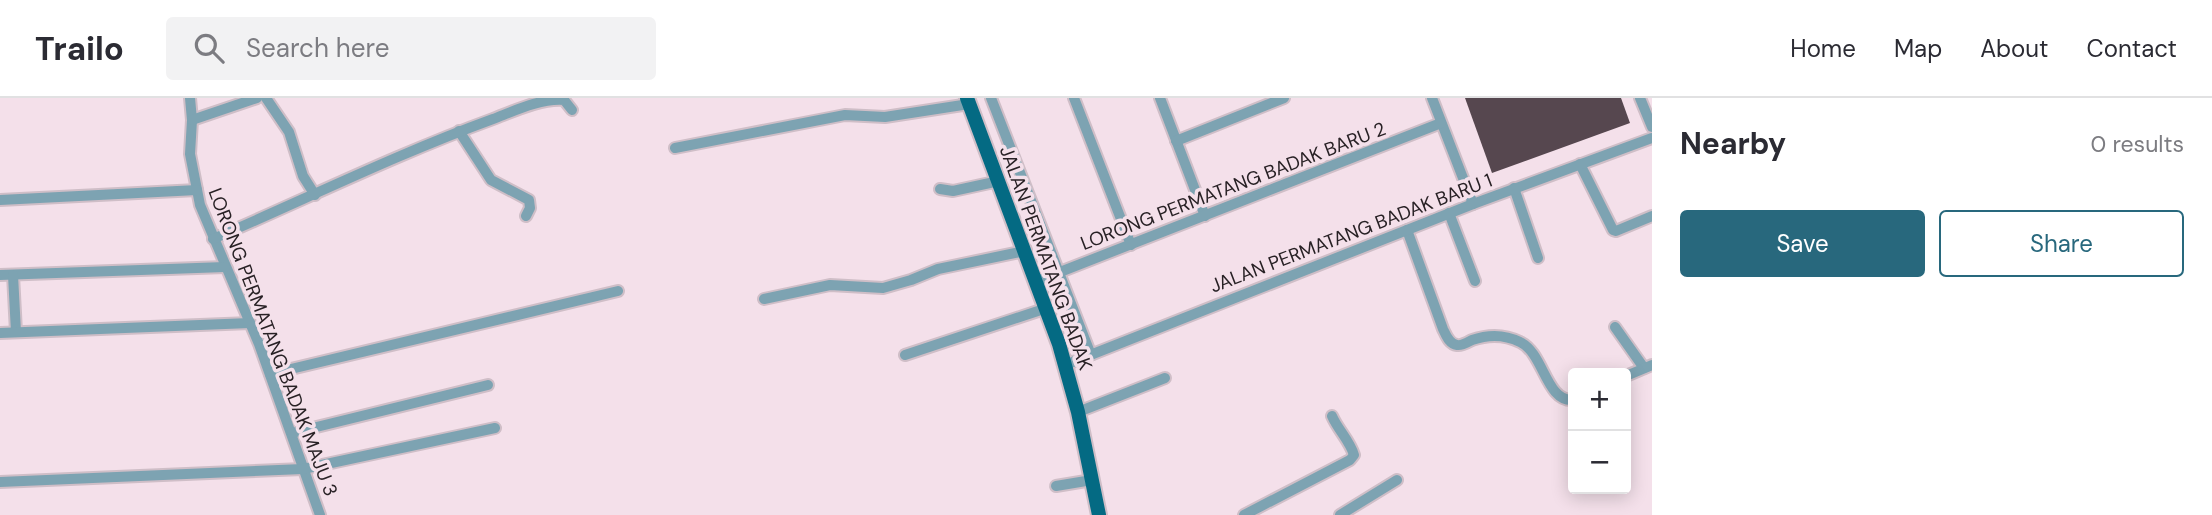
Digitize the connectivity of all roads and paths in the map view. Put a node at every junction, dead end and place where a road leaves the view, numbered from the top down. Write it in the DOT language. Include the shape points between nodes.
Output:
graph roads {
  1 [pos="190,98"];
  2 [pos="257,98"];
  3 [pos="266,98"];
  4 [pos="991,98"];
  5 [pos="1074,98"];
  6 [pos="1160,98"];
  7 [pos="1284,98"];
  8 [pos="1432,98"];
  9 [pos="1640,98"];
  10 [pos="968,101"];
  11 [pos="572,110"];
  12 [pos="191,120"];
  13 [pos="1441,123"];
  14 [pos="1652,127"];
  15 [pos="459,131"];
  16 [pos="1652,138"];
  17 [pos="1176,141"];
  18 [pos="675,148"];
  19 [pos="1580,164"];
  20 [pos="999,181"];
  21 [pos="1514,188"];
  22 [pos="940,189"];
  23 [pos="197,190"];
  24 [pos="315,195"];
  25 [pos="0,200"];
  26 [pos="1473,204"];
  27 [pos="1449,213"];
  28 [pos="526,216"];
  29 [pos="1205,216"];
  30 [pos="1652,216"];
  31 [pos="1407,230"];
  32 [pos="213,239"];
  33 [pos="1131,245"];
  34 [pos="1025,251"];
  35 [pos="1538,258"];
  36 [pos="225,267"];
  37 [pos="1060,273"];
  38 [pos="0,275"];
  39 [pos="13,275"];
  40 [pos="1037,281"];
  41 [pos="1475,281"];
  42 [pos="618,291"];
  43 [pos="764,299"];
  44 [pos="1047,308"];
  45 [pos="250,323"];
  46 [pos="1615,327"];
  47 [pos="16,332"];
  48 [pos="0,333"];
  49 [pos="905,355"];
  50 [pos="1091,355"];
  51 [pos="1065,365"];
  52 [pos="1648,366"];
  53 [pos="270,374"];
  54 [pos="1631,374"];
  55 [pos="1165,379"];
  56 [pos="488,384"];
  57 [pos="1568,400"];
  58 [pos="1078,412"];
  59 [pos="1332,416"];
  60 [pos="495,428"];
  61 [pos="292,433"];
  62 [pos="303,469"];
  63 [pos="1092,480"];
  64 [pos="1397,480"];
  65 [pos="0,482"];
  66 [pos="1056,486"];
  67 [pos="320,515"];
  68 [pos="1099,515"];
  69 [pos="1244,515"];
  70 [pos="1340,515"];
  1 -- 12 [label="street, LORONG PERMATANG BADAK MAJU 3"];
  2 -- 12 [label="street"];
  3 -- 24 [label="street" via="289,132 303,176"];
  4 -- 37 [label="street"];
  5 -- 33 [label="street"];
  6 -- 17 [label="street"];
  7 -- 17 [label="street"];
  8 -- 13 [label="street"];
  9 -- 14 [label="street"];
  10 -- 18 [label="street" via="885,117 845,115"];
  10 -- 20 [label="main road, JALAN PERMATANG BADAK"];
  11 -- 15 [label="street" via="564,100 546,100"];
  12 -- 23 [label="street, LORONG PERMATANG BADAK MAJU 3" via="190,154"];
  13 -- 26 [label="street"];
  13 -- 29 [label="street, LORONG PERMATANG BADAK BARU 2"];
  15 -- 24 [label="street"];
  15 -- 28 [label="street" via="491,180 529,200"];
  16 -- 19 [label="street, JALAN PERMATANG BADAK BARU 1"];
  17 -- 29 [label="street"];
  19 -- 21 [label="street, JALAN PERMATANG BADAK BARU 1"];
  19 -- 30 [label="street" via="1613,230"];
  20 -- 22 [label="street" via="953,191"];
  20 -- 34 [label="main road, JALAN PERMATANG BADAK"];
  21 -- 26 [label="street, JALAN PERMATANG BADAK BARU 1"];
  21 -- 35 [label="street"];
  23 -- 25 [label="street"];
  23 -- 32 [label="street, LORONG PERMATANG BADAK MAJU 3"];
  24 -- 32 [label="street"];
  26 -- 27 [label="street, JALAN PERMATANG BADAK BARU 1"];
  27 -- 31 [label="street, JALAN PERMATANG BADAK BARU 1"];
  27 -- 41 [label="street"];
  29 -- 33 [label="street, LORONG PERMATANG BADAK BARU 2"];
  31 -- 50 [label="street, JALAN PERMATANG BADAK BARU 1"];
  31 -- 57 [label="street" via="1450,342 1462,345 1495,335 1524,344 1532,350 1556,394"];
  32 -- 36 [label="street, LORONG PERMATANG BADAK MAJU 3"];
  33 -- 37 [label="street, LORONG PERMATANG BADAK BARU 2"];
  34 -- 40 [label="main road, JALAN PERMATANG BADAK"];
  34 -- 43 [label="street" via="938,269 883,288 830,285"];
  36 -- 39 [label="street"];
  36 -- 45 [label="street, LORONG PERMATANG BADAK MAJU 3"];
  37 -- 40 [label="street, LORONG PERMATANG BADAK BARU 2"];
  37 -- 50 [label="street"];
  38 -- 39 [label="street"];
  39 -- 47 [label="street"];
  40 -- 44 [label="main road, JALAN PERMATANG BADAK"];
  42 -- 53 [label="street"];
  44 -- 49 [label="street"];
  44 -- 51 [label="main road, JALAN PERMATANG BADAK"];
  45 -- 47 [label="street"];
  45 -- 53 [label="street, LORONG PERMATANG BADAK MAJU 3"];
  46 -- 52 [label="street"];
  47 -- 48 [label="street"];
  50 -- 51 [label="street, JALAN PERMATANG BADAK BARU 1"];
  51 -- 58 [label="main road, JALAN PERMATANG BADAK"];
  52 -- 54 [label="street"];
  53 -- 61 [label="street, LORONG PERMATANG BADAK MAJU 3"];
  55 -- 58 [label="street"];
  56 -- 61 [label="street"];
  58 -- 63 [label="main road, JALAN PERMATANG BADAK"];
  59 -- 69 [label="street" via="1353,450 1350,460"];
  60 -- 62 [label="street"];
  61 -- 62 [label="street, LORONG PERMATANG BADAK MAJU 3"];
  62 -- 65 [label="street"];
  62 -- 67 [label="street, LORONG PERMATANG BADAK MAJU 3"];
  63 -- 66 [label="street"];
  63 -- 68 [label="main road, JALAN PERMATANG BADAK"];
  64 -- 70 [label="street"];
}
